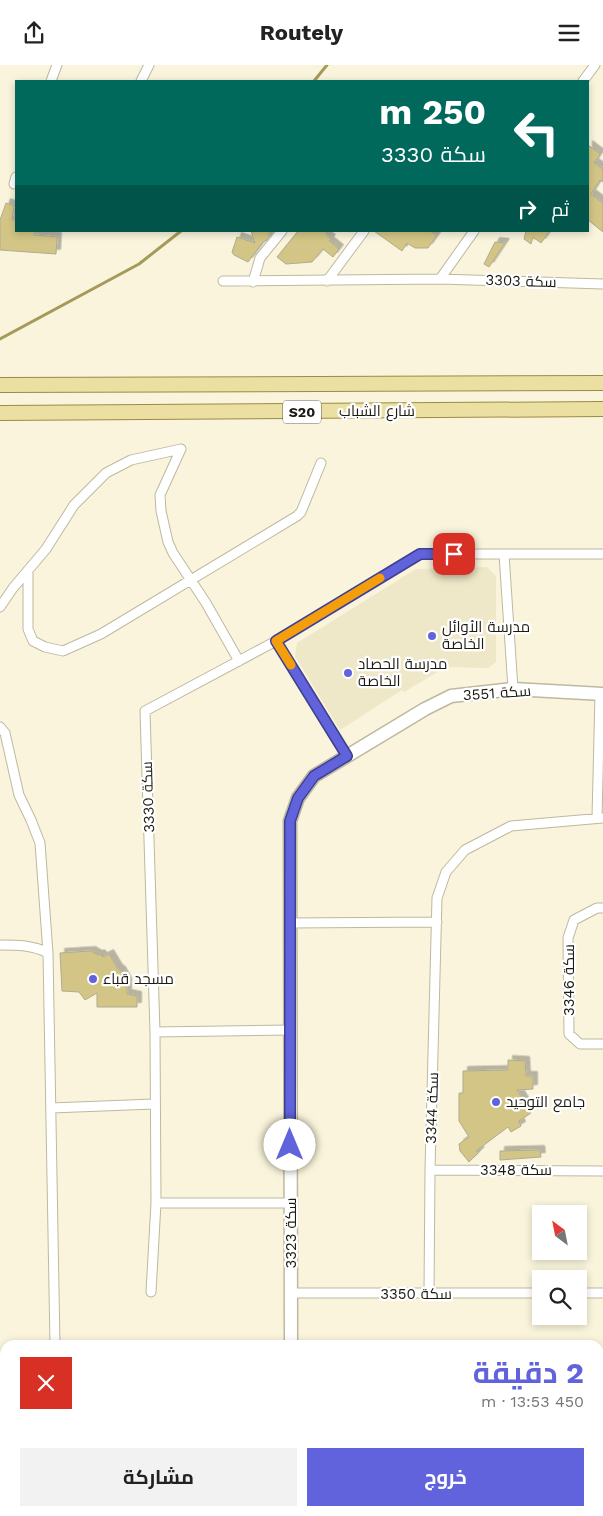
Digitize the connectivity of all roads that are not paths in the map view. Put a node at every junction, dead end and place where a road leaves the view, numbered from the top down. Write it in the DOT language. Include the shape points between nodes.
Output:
graph roads {
  1 [pos="57,65"];
  2 [pos="149,65"];
  3 [pos="595,65"];
  4 [pos="51,80"];
  5 [pos="142,80"];
  6 [pos="583,80"];
  7 [pos="281,232"];
  8 [pos="363,232"];
  9 [pos="473,232"];
  10 [pos="440,279"];
  11 [pos="223,281"];
  12 [pos="327,281"];
  13 [pos="253,282"];
  14 [pos="603,284"];
  15 [pos="603,383"];
  16 [pos="0,385"];
  17 [pos="603,409"];
  18 [pos="0,413"];
  19 [pos="320,463"];
  20 [pos="504,553"];
  21 [pos="603,554"];
  22 [pos="28,570"];
  23 [pos="192,581"];
  24 [pos="0,607"];
  25 [pos="276,641"];
  26 [pos="239,661"];
  27 [pos="513,689"];
  28 [pos="601,694"];
  29 [pos="0,727"];
  30 [pos="347,756"];
  31 [pos="600,818"];
  32 [pos="603,908"];
  33 [pos="437,922"];
  34 [pos="289,923"];
  35 [pos="0,945"];
  36 [pos="48,953"];
  37 [pos="290,1030"];
  38 [pos="155,1032"];
  39 [pos="603,1044"];
  40 [pos="154,1105"];
  41 [pos="51,1108"];
  42 [pos="430,1170"];
  43 [pos="603,1171"];
  44 [pos="156,1203"];
  45 [pos="291,1203"];
  46 [pos="151,1292"];
  47 [pos="292,1293"];
  48 [pos="532,1293"];
  49 [pos="587,1293"];
  50 [pos="603,1293"];
  51 [pos="429,1294"];
  52 [pos="55,1340"];
  53 [pos="292,1340"];
  1 -- 4 [label="street"];
  2 -- 5 [label="street"];
  3 -- 6 [label="street"];
  7 -- 13 [label="street" via="260,259"];
  8 -- 12 [label="street"];
  9 -- 10 [label="street"];
  10 -- 12 [label="street, سكة 3303"];
  10 -- 14 [label="street, سكة 3303"];
  11 -- 13 [label="street, سكة 3303"];
  12 -- 13 [label="street, سكة 3303"];
  15 -- 16 [label="main road, شارع الشباب / S20"];
  17 -- 18 [label="main road, شارع الشباب / S20"];
  19 -- 23 [label="street" via="297,516"];
  20 -- 21 [label="street, سكة 3330"];
  20 -- 25 [label="street, سكة 3330" via="420,554"];
  20 -- 27 [label="street"];
  22 -- 23 [label="street" via="28,629 33,641 63,651 100,634"];
  22 -- 23 [label="street" via="46,549 74,505 106,473 131,460 181,449 160,495 161,511 170,547"];
  22 -- 24 [label="street"];
  23 -- 26 [label="street"];
  25 -- 26 [label="street, سكة 3330"];
  25 -- 30 [label="street"];
  26 -- 38 [label="street, سكة 3330" via="145,711"];
  27 -- 28 [label="street, سكة 3551"];
  27 -- 30 [label="street, سكة 3551" via="450,696"];
  28 -- 31 [label="street, سكة 3344"];
  29 -- 36 [label="street" via="5,733 19,795 40,843"];
  30 -- 34 [label="street, سكة 3323" via="314,776 295,806 290,821"];
  31 -- 33 [label="street, سكة 3344" via="512,827 465,850 446,872 437,898"];
  32 -- 39 [label="street, سكة 3346" via="574,920 568,947 569,1034 580,1044"];
  33 -- 34 [label="street"];
  33 -- 42 [label="street, سكة 3344"];
  34 -- 37 [label="street, سكة 3323"];
  35 -- 36 [label="street" via="39,948"];
  36 -- 41 [label="street"];
  37 -- 38 [label="street"];
  37 -- 45 [label="street, سكة 3323"];
  38 -- 40 [label="street, سكة 3330"];
  40 -- 41 [label="street"];
  40 -- 44 [label="street, سكة 3330"];
  41 -- 52 [label="street"];
  42 -- 43 [label="street, سكة 3348"];
  42 -- 51 [label="street, سكة 3344"];
  44 -- 45 [label="street"];
  44 -- 46 [label="street, سكة 3330"];
  45 -- 47 [label="street, سكة 3323"];
  47 -- 51 [label="street, سكة 3350"];
  47 -- 53 [label="street, سكة 3323"];
  48 -- 51 [label="street, سكة 3350"];
  49 -- 50 [label="street"];
}
